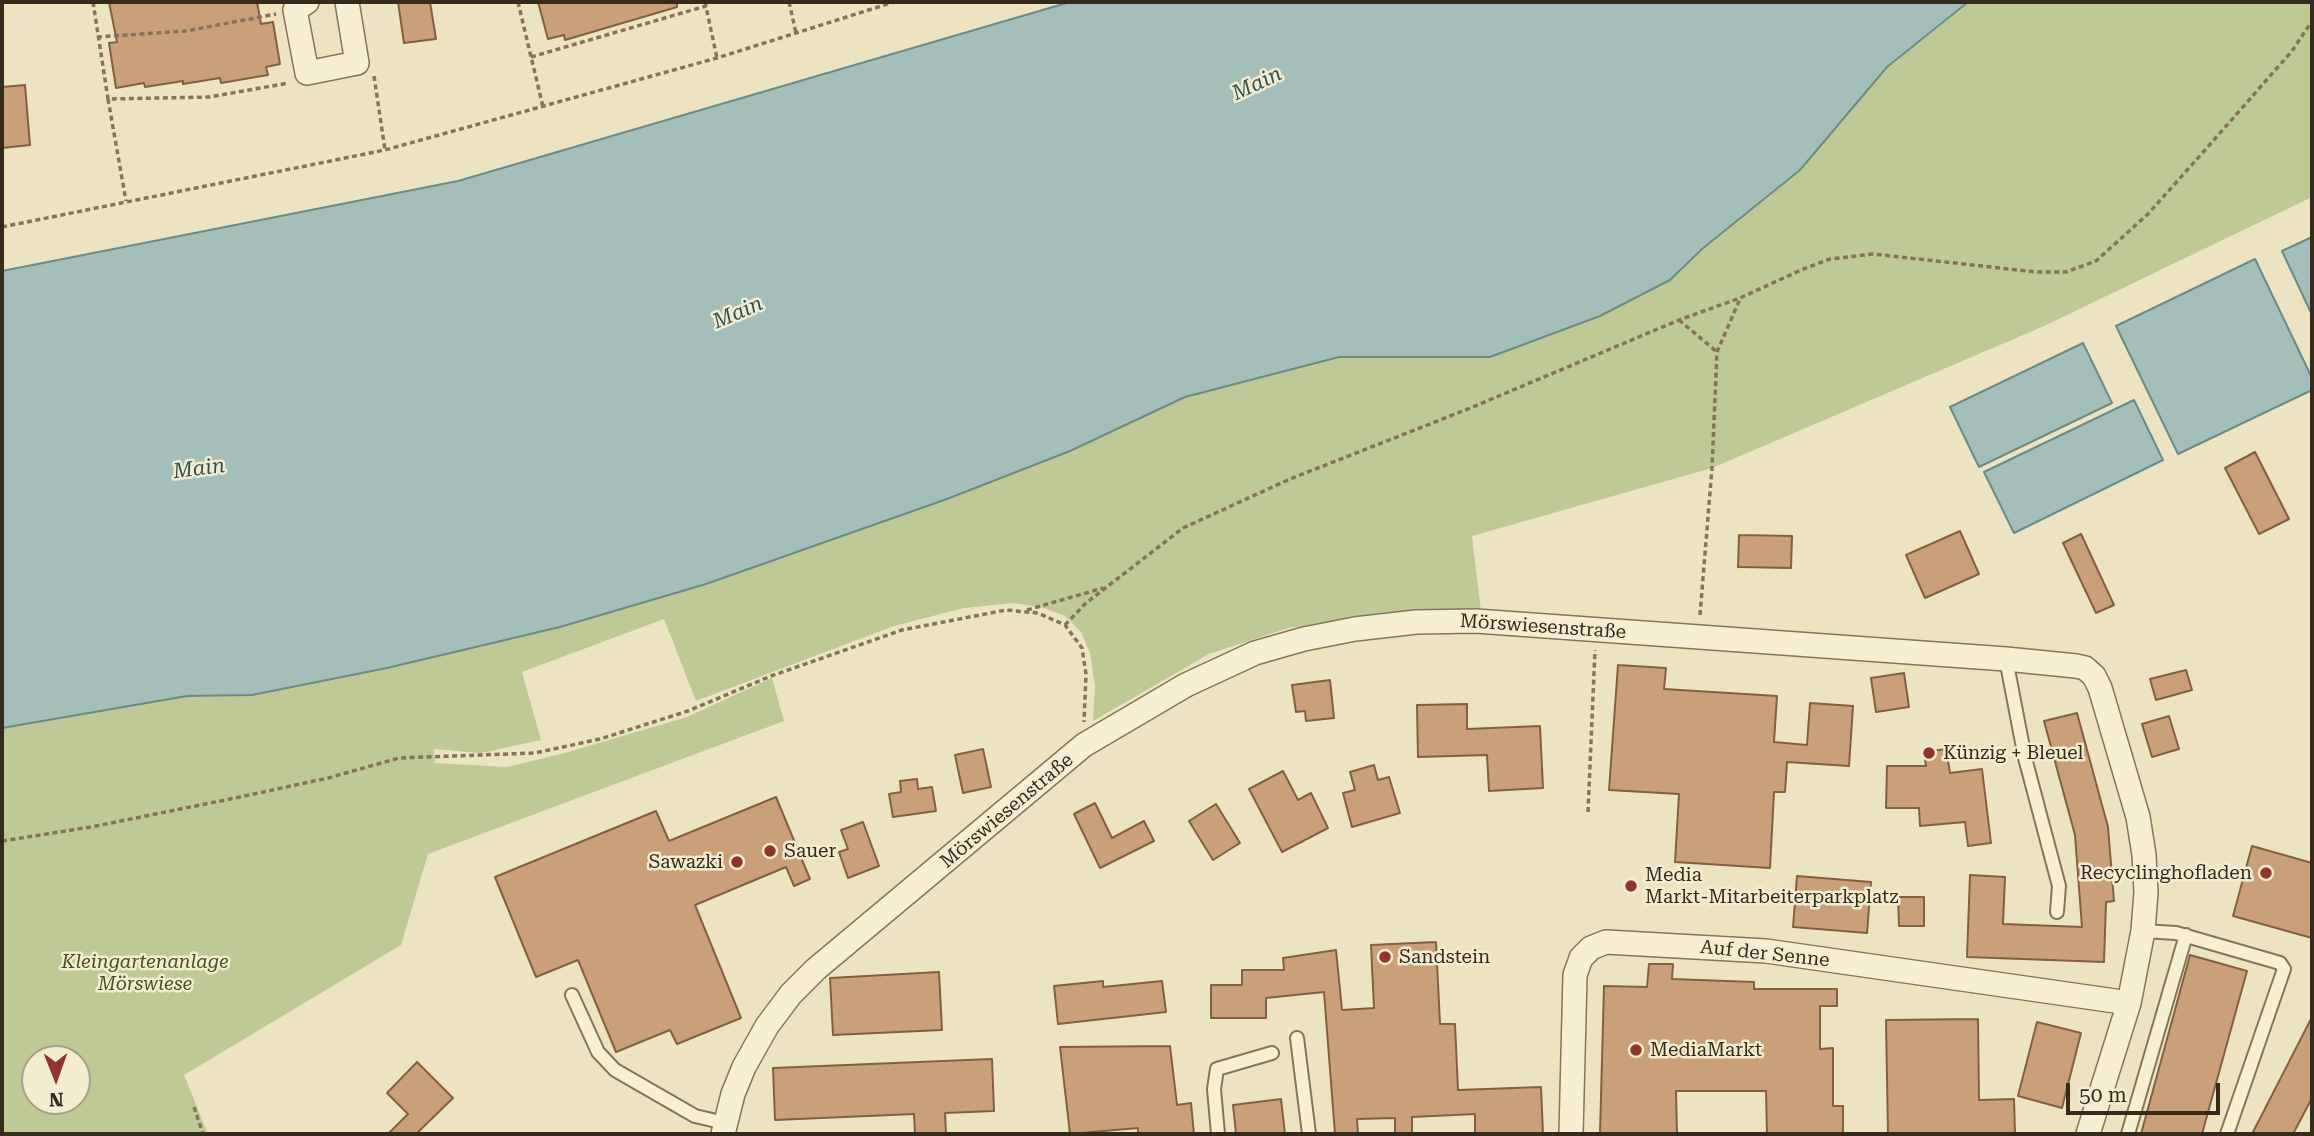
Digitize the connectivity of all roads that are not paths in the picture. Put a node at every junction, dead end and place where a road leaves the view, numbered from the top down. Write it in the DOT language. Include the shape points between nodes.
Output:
graph roads {
  1 [pos="347,2"];
  2 [pos="301,6"];
  3 [pos="2006,659"];
  4 [pos="2057,912"];
  5 [pos="2143,932"];
  6 [pos="2186,936"];
  7 [pos="572,995"];
  8 [pos="2129,1003"];
  9 [pos="1297,1038"];
  10 [pos="1272,1053"];
  11 [pos="724,1129"];
  12 [pos="1218,1134"];
  13 [pos="1309,1134"];
  14 [pos="1571,1134"];
  15 [pos="2088,1134"];
  16 [pos="2127,1134"];
  17 [pos="2227,1134"];
  1 -- 2 [label="street" via="358,63 307,73"];
  3 -- 4 [label="lane" via="2025,758 2059,886"];
  3 -- 5 [label="street, Mörswiesenstraße" via="2076,666 2094,676 2138,817 2145,867"];
  3 -- 11 [label="street, Mörswiesenstraße" via="1476,621 1354,629 1255,653 1186,685 1084,745 816,969 767,1026 744,1067"];
  5 -- 6 [label="lane"];
  5 -- 8 [label="street, Mörswiesenstraße"];
  6 -- 16 [label="lane"];
  6 -- 17 [label="lane" via="2280,963 2284,969"];
  7 -- 11 [label="lane" via="598,1052 614,1070"];
  8 -- 14 [label="street, Auf der Senne" via="1766,951 1606,942 1581,958 1575,975"];
  8 -- 15 [label="street, Mörswiesenstraße"];
  9 -- 13 [label="lane"];
  10 -- 12 [label="lane" via="1217,1069"];
}
